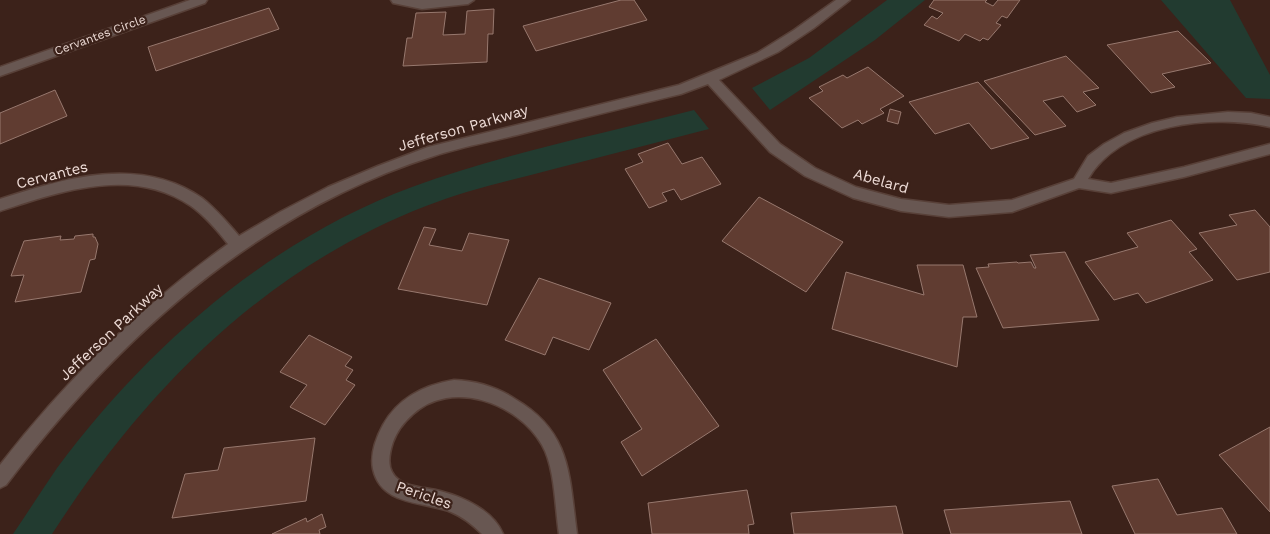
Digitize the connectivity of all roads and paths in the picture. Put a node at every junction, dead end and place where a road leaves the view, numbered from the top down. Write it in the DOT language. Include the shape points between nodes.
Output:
graph roads {
  1 [pos="201,0"];
  2 [pos="397,0"];
  3 [pos="468,0"];
  4 [pos="844,0"];
  5 [pos="0,72"];
  6 [pos="710,78"];
  7 [pos="1270,122"];
  8 [pos="1270,149"];
  9 [pos="1079,182"];
  10 [pos="0,205"];
  11 [pos="238,245"];
  12 [pos="0,479"];
  13 [pos="494,534"];
  14 [pos="568,534"];
  1 -- 5 [label="street, Cervantes Circle"];
  2 -- 3 [label="street" via="422,5"];
  4 -- 6 [label="street, Jefferson Parkway" via="779,45"];
  6 -- 9 [label="street, Abelard" via="775,148 810,172 853,192 901,205 950,211 1012,206"];
  6 -- 11 [label="street, Jefferson Parkway" via="681,89 393,164 329,192"];
  7 -- 9 [label="street" via="1228,116 1170,122 1135,134 1113,146 1094,160"];
  8 -- 9 [label="street" via="1110,188"];
  10 -- 11 [label="street, Cervantes" via="79,182 126,178 168,186 194,200"];
  11 -- 12 [label="street, Jefferson Parkway" via="117,344 67,396"];
  13 -- 14 [label="street, Pericles" via="480,518 445,501 394,488 386,478 381,466 386,433 396,418 412,404 434,392 454,387 478,391 499,398 533,421 548,439 557,466"];
}
